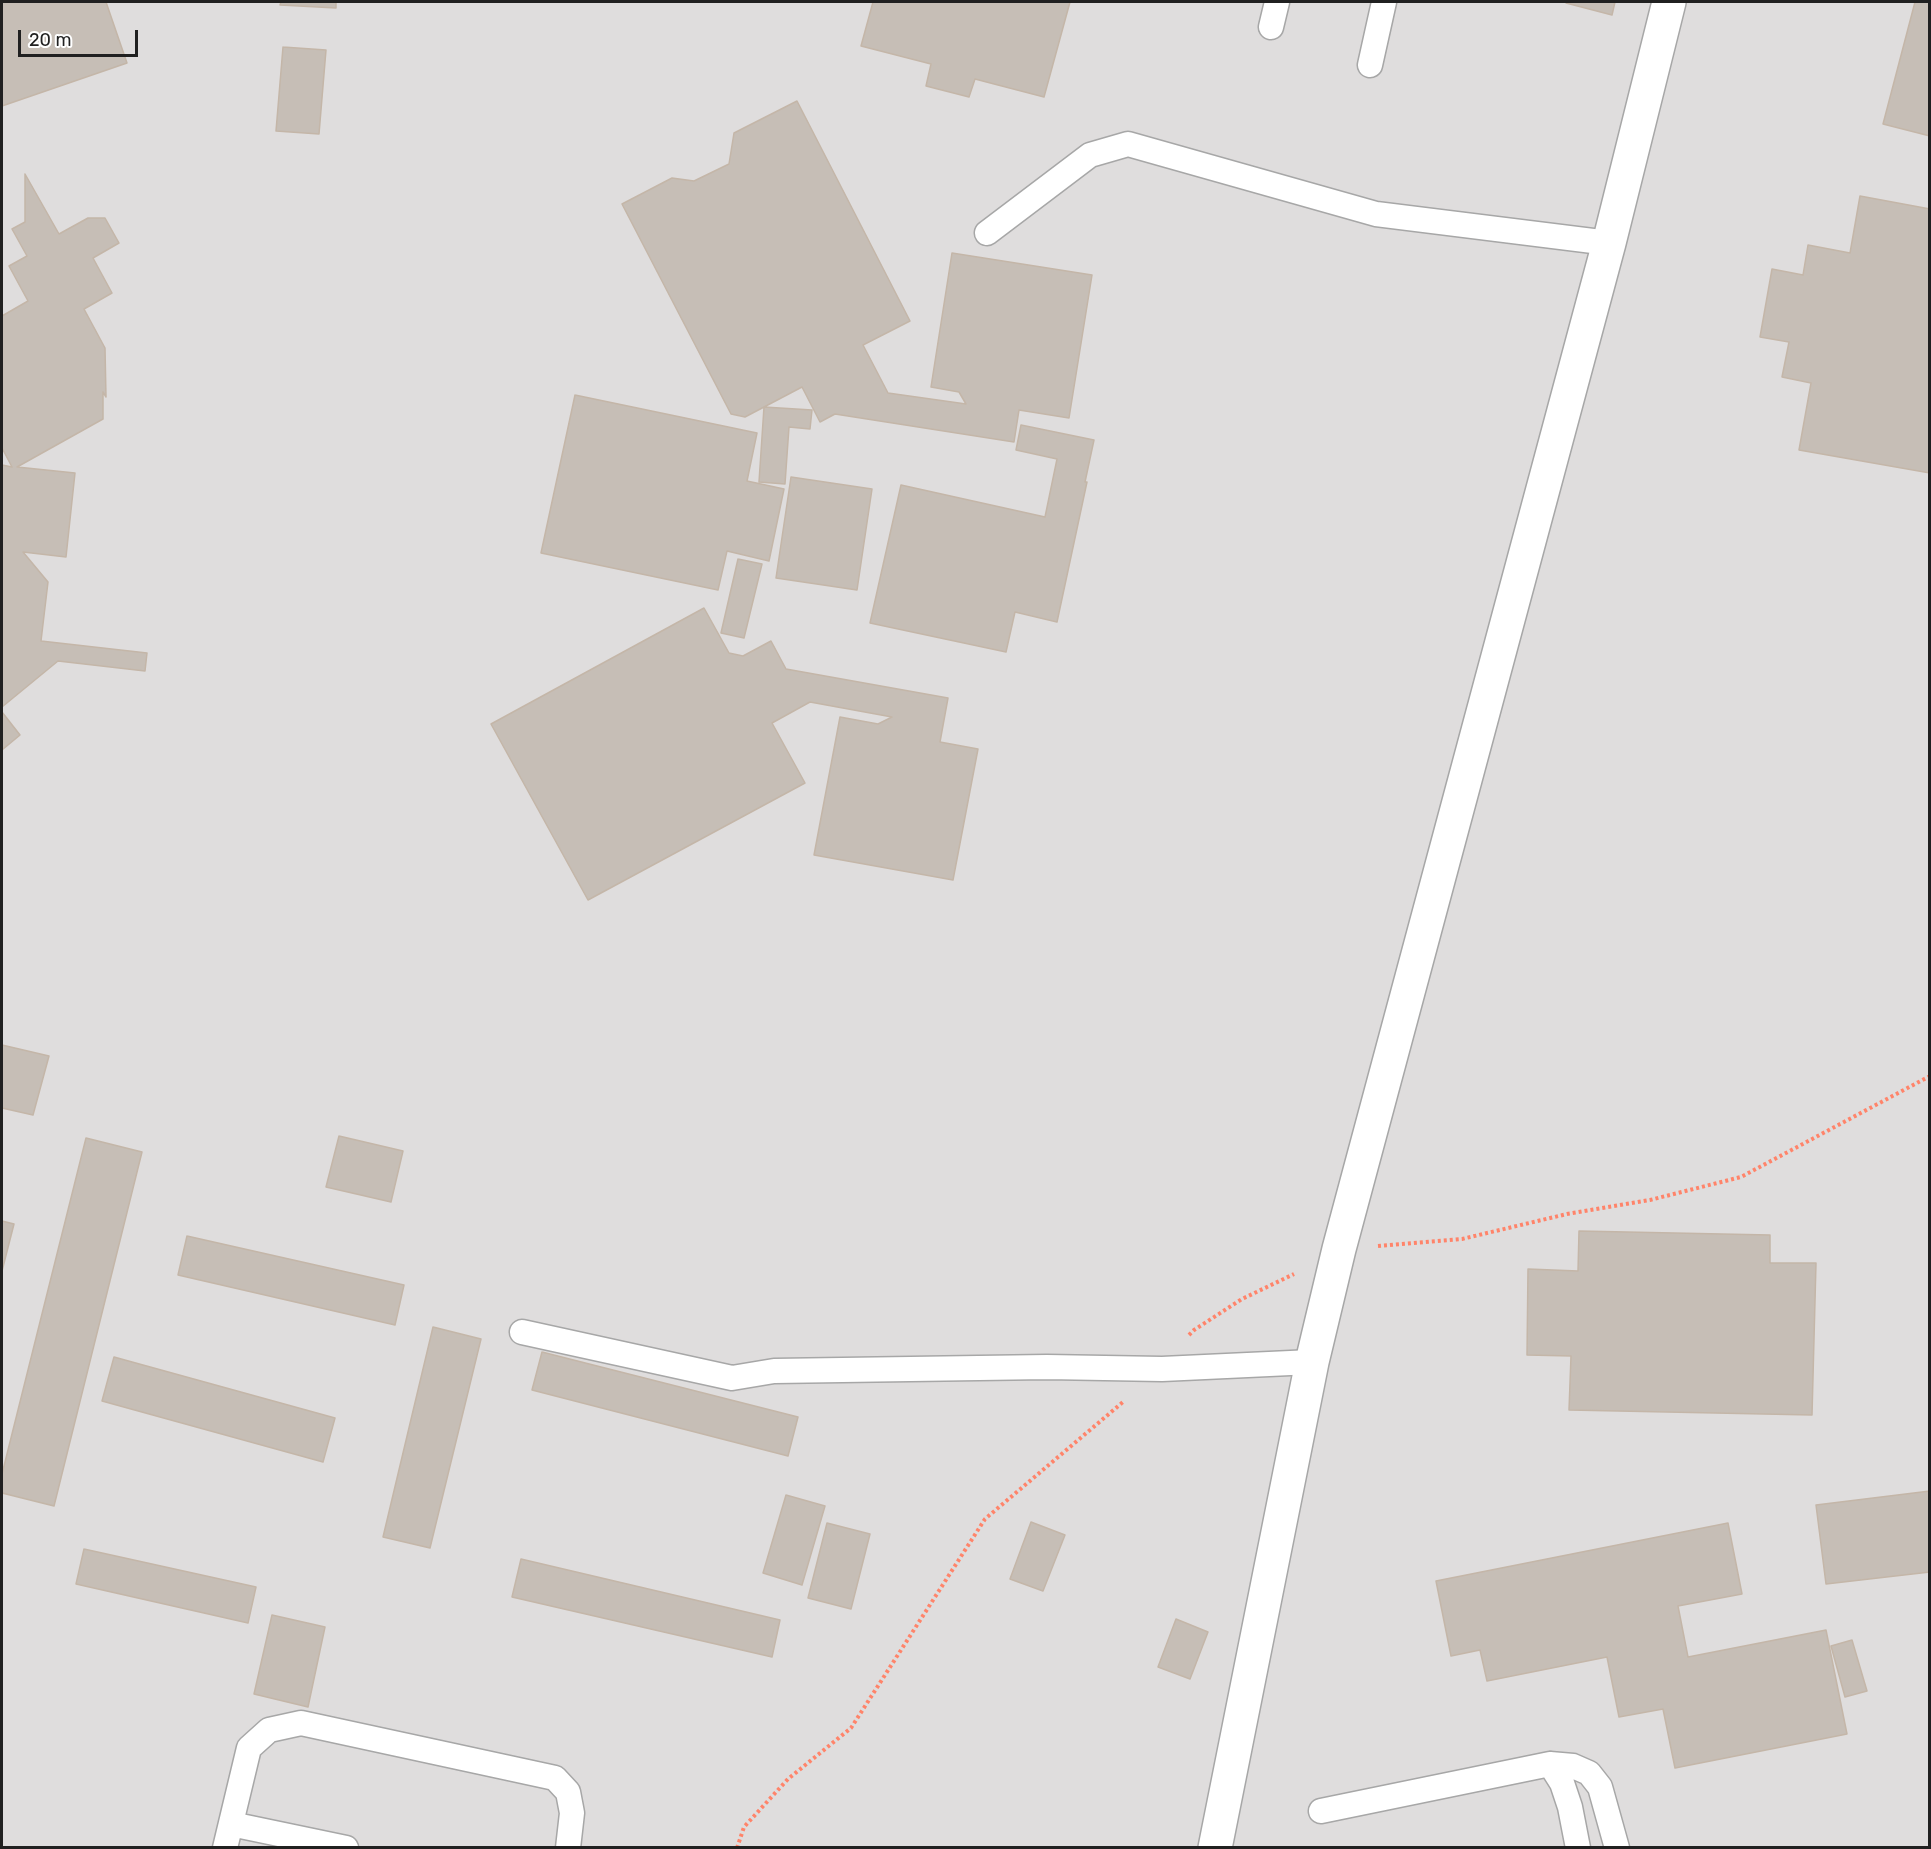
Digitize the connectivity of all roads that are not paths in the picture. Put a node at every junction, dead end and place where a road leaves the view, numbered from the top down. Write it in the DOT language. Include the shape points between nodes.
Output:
graph roads {
  1 [pos="1278,2"];
  2 [pos="1384,2"];
  3 [pos="1670,2"];
  4 [pos="1271,27"];
  5 [pos="1370,65"];
  6 [pos="987,233"];
  7 [pos="1610,243"];
  8 [pos="522,1332"];
  9 [pos="1312,1362"];
  10 [pos="1550,1764"];
  11 [pos="1321,1811"];
  12 [pos="231,1824"];
  13 [pos="225,1848"];
  14 [pos="346,1848"];
  15 [pos="568,1848"];
  16 [pos="1215,1848"];
  17 [pos="1578,1848"];
  18 [pos="1617,1848"];
  1 -- 4 [label="lane"];
  2 -- 5 [label="lane"];
  3 -- 7 [label="street"];
  6 -- 7 [label="lane" via="1090,155 1128,144 1376,214"];
  7 -- 9 [label="street"];
  8 -- 9 [label="lane" via="732,1378 774,1371 1162,1369"];
  9 -- 16 [label="street"];
  10 -- 11 [label="lane"];
  10 -- 17 [label="lane" via="1562,1783"];
  10 -- 18 [label="lane" via="1573,1766 1589,1773 1600,1787"];
  12 -- 13 [label="lane"];
  12 -- 14 [label="lane"];
  12 -- 15 [label="lane" via="249,1748 269,1730 301,1723 555,1778 568,1792 572,1813"];
}
